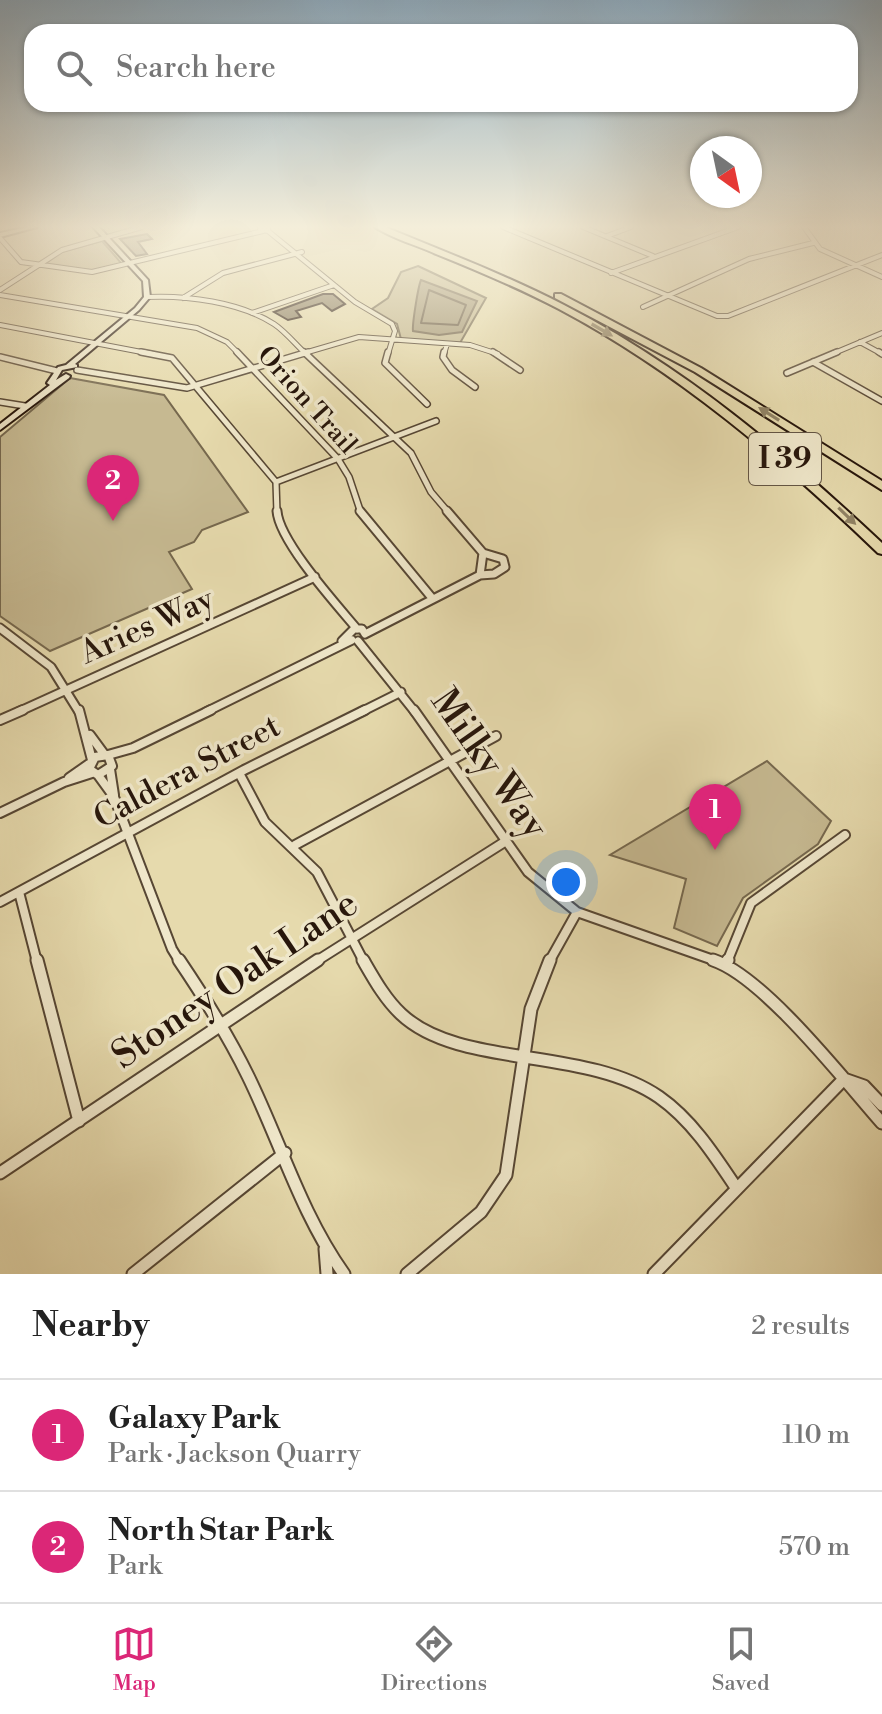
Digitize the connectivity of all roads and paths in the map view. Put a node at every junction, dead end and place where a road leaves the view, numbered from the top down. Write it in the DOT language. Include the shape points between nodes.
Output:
graph roads {
  1 [pos="146,286"];
  2 [pos="195,286"];
  3 [pos="330,286"];
  4 [pos="336,286"];
  5 [pos="518,286"];
  6 [pos="539,286"];
  7 [pos="642,286"];
  8 [pos="688,286"];
  9 [pos="802,286"];
  10 [pos="0,292"];
  11 [pos="664,296"];
  12 [pos="147,297"];
  13 [pos="183,298"];
  14 [pos="643,307"];
  15 [pos="252,313"];
  16 [pos="128,317"];
  17 [pos="0,325"];
  18 [pos="882,333"];
  19 [pos="392,341"];
  20 [pos="100,342"];
  21 [pos="860,342"];
  22 [pos="446,345"];
  23 [pos="305,354"];
  24 [pos="882,354"];
  25 [pos="0,357"];
  26 [pos="813,362"];
  27 [pos="67,370"];
  28 [pos="520,370"];
  29 [pos="253,371"];
  30 [pos="787,373"];
  31 [pos="475,387"];
  32 [pos="197,388"];
  33 [pos="882,401"];
  34 [pos="0,402"];
  35 [pos="427,404"];
  36 [pos="25,406"];
  37 [pos="436,421"];
  38 [pos="0,428"];
  39 [pos="394,437"];
  40 [pos="338,459"];
  41 [pos="276,482"];
  42 [pos="882,486"];
  43 [pos="882,550"];
  44 [pos="483,553"];
  45 [pos="480,575"];
  46 [pos="315,577"];
  47 [pos="432,598"];
  48 [pos="0,628"];
  49 [pos="357,635"];
  50 [pos="70,687"];
  51 [pos="401,692"];
  52 [pos="0,720"];
  53 [pos="88,733"];
  54 [pos="496,736"];
  55 [pos="109,760"];
  56 [pos="450,762"];
  57 [pos="93,768"];
  58 [pos="239,773"];
  59 [pos="114,797"];
  60 [pos="0,813"];
  61 [pos="128,833"];
  62 [pos="845,835"];
  63 [pos="506,841"];
  64 [pos="295,845"];
  65 [pos="19,892"];
  66 [pos="0,902"];
  67 [pos="577,912"];
  68 [pos="353,934"];
  69 [pos="726,964"];
  70 [pos="221,1026"];
  71 [pos="524,1055"];
  72 [pos="845,1081"];
  73 [pos="882,1105"];
  74 [pos="79,1121"];
  75 [pos="882,1123"];
  76 [pos="285,1153"];
  77 [pos="0,1173"];
  78 [pos="737,1189"];
  79 [pos="324,1246"];
  80 [pos="133,1274"];
  81 [pos="327,1274"];
  82 [pos="344,1274"];
  83 [pos="407,1274"];
  84 [pos="654,1274"];
  1 -- 12 [label="street"];
  2 -- 13 [label="street"];
  3 -- 15 [label="street"];
  4 -- 19 [label="street" via="392,324"];
  5 -- 43 [label="highway, I 39, one-way" via="640,352 759,438"];
  42 -- 6 [label="highway, I 39, one-way" via="644,338"];
  7 -- 11 [label="street"];
  8 -- 11 [label="street"];
  9 -- 11 [label="street" via="728,316 709,315"];
  10 -- 16 [label="street, Orion Trail"];
  11 -- 14 [label="street"];
  12 -- 13 [label="street"];
  12 -- 16 [label="street"];
  13 -- 15 [label="street"];
  15 -- 23 [label="street" via="274,324"];
  16 -- 20 [label="street"];
  16 -- 29 [label="street, Orion Trail" via="213,334"];
  17 -- 20 [label="street"];
  18 -- 21 [label="street"];
  19 -- 22 [label="street"];
  19 -- 23 [label="street" via="348,342"];
  19 -- 35 [label="street" via="385,363"];
  20 -- 27 [label="street"];
  20 -- 32 [label="street" via="170,356"];
  21 -- 24 [label="street"];
  21 -- 26 [label="street"];
  22 -- 28 [label="street" via="496,353"];
  22 -- 31 [label="street" via="446,363"];
  23 -- 29 [label="street"];
  23 -- 39 [label="street"];
  25 -- 27 [label="street"];
  26 -- 30 [label="street"];
  26 -- 33 [label="street"];
  27 -- 32 [label="street" via="166,392"];
  27 -- 36 [label="street"];
  29 -- 32 [label="street"];
  29 -- 40 [label="street, Orion Trail"];
  32 -- 41 [label="street"];
  34 -- 36 [label="street"];
  36 -- 38 [label="street"];
  37 -- 39 [label="street"];
  39 -- 40 [label="street"];
  39 -- 44 [label="street" via="418,461 431,492"];
  40 -- 41 [label="street"];
  40 -- 47 [label="street, Orion Trail" via="359,510"];
  41 -- 46 [label="street, Milky Way" via="278,523"];
  44 -- 45 [label="street"];
  44 -- 45 [label="street" via="503,559 505,567"];
  45 -- 47 [label="street"];
  46 -- 49 [label="street, Milky Way"];
  46 -- 50 [label="street, Aries Way"];
  47 -- 49 [label="street"];
  48 -- 50 [label="street" via="45,660"];
  49 -- 51 [label="street, Milky Way"];
  49 -- 55 [label="street"];
  50 -- 52 [label="street, Aries Way"];
  50 -- 53 [label="street"];
  51 -- 56 [label="street, Milky Way"];
  51 -- 58 [label="street, Caldera Street"];
  53 -- 55 [label="street"];
  53 -- 57 [label="street"];
  54 -- 56 [label="street"];
  55 -- 57 [label="street"];
  55 -- 57 [label="street"];
  55 -- 59 [label="street"];
  56 -- 63 [label="street, Milky Way"];
  56 -- 64 [label="street"];
  57 -- 59 [label="street"];
  57 -- 60 [label="street"];
  58 -- 61 [label="street, Caldera Street"];
  58 -- 64 [label="street" via="262,819"];
  59 -- 61 [label="street"];
  61 -- 65 [label="street, Caldera Street"];
  61 -- 70 [label="street" via="172,949"];
  62 -- 69 [label="street" via="751,903"];
  63 -- 67 [label="street, Milky Way" via="528,872"];
  63 -- 68 [label="street, Stoney Oak Lane"];
  64 -- 68 [label="street"];
  65 -- 66 [label="street, Caldera Street"];
  65 -- 74 [label="street"];
  67 -- 69 [label="street, Milky Way"];
  67 -- 71 [label="street" via="544,971"];
  68 -- 70 [label="street, Stoney Oak Lane"];
  68 -- 71 [label="street" via="378,985 407,1020 466,1046"];
  69 -- 72 [label="street, Milky Way" via="785,1014"];
  70 -- 74 [label="street, Stoney Oak Lane"];
  70 -- 76 [label="street"];
  71 -- 78 [label="street" via="571,1063 634,1085 672,1107"];
  71 -- 83 [label="street" via="511,1159 498,1190 481,1212"];
  72 -- 73 [label="street, Milky Way" via="864,1086"];
  72 -- 75 [label="street, Milky Way"];
  72 -- 78 [label="street"];
  74 -- 77 [label="street, Stoney Oak Lane"];
  76 -- 79 [label="street"];
  76 -- 80 [label="street"];
  78 -- 84 [label="street"];
  79 -- 81 [label="street"];
  79 -- 82 [label="street"];
}
